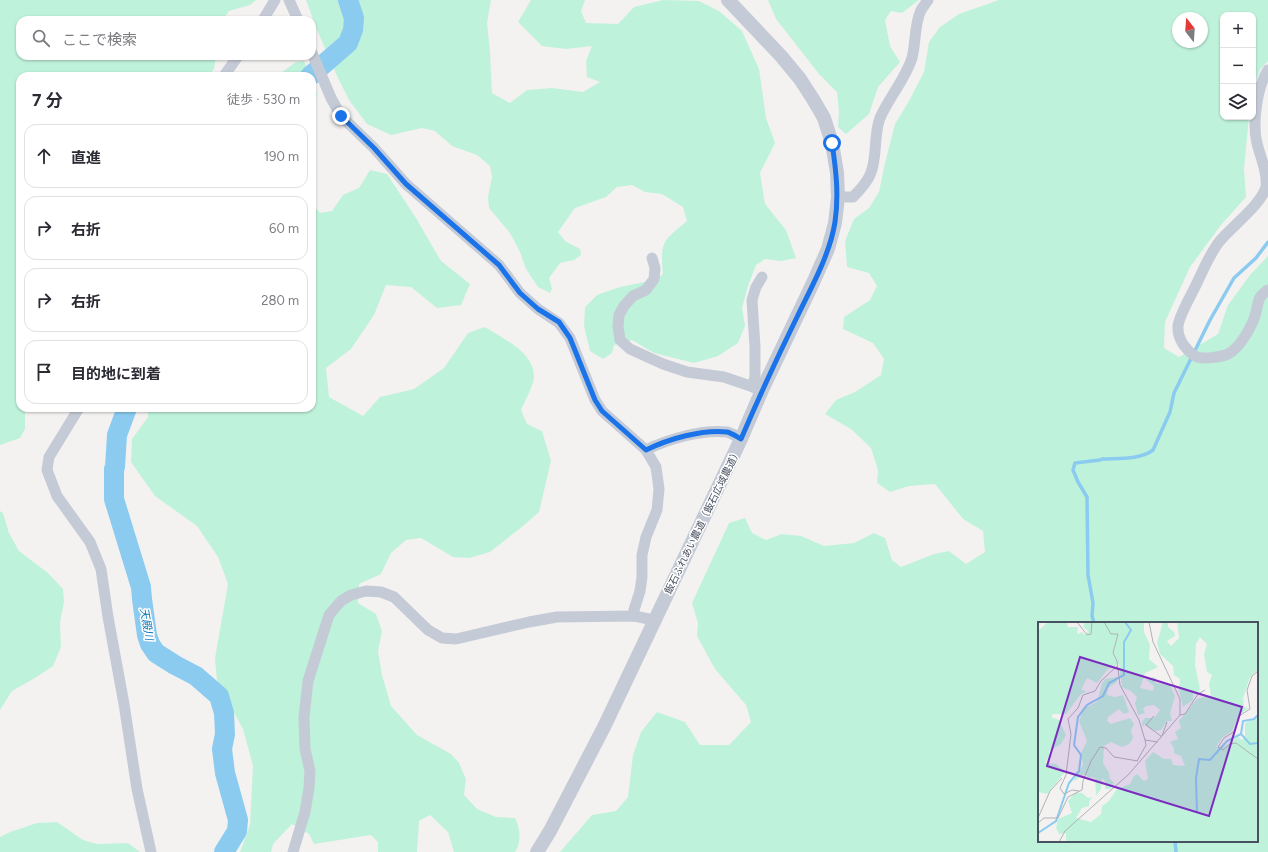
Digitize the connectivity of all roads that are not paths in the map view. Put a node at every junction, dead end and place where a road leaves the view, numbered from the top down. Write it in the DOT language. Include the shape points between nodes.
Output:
graph roads {
  1 [pos="275,0"];
  2 [pos="289,0"];
  3 [pos="728,0"];
  4 [pos="928,0"];
  5 [pos="265,16"];
  6 [pos="296,16"];
  7 [pos="235,60"];
  8 [pos="315,60"];
  9 [pos="1268,70"];
  10 [pos="227,72"];
  11 [pos="838,197"];
  12 [pos="652,258"];
  13 [pos="762,278"];
  14 [pos="1268,290"];
  15 [pos="758,389"];
  16 [pos="77,412"];
  17 [pos="741,439"];
  18 [pos="646,450"];
  19 [pos="634,616"];
  20 [pos="654,620"];
  21 [pos="151,852"];
  22 [pos="293,852"];
  23 [pos="537,852"];
  1 -- 5 [label="street"];
  2 -- 6 [label="street"];
  3 -- 11 [label="street, 飯石ふれあい農道（飯石広域農道）" via="800,79 824,118 832,143"];
  4 -- 11 [label="street" via="921,10 912,58 904,78 880,118 870,175 853,197"];
  7 -- 10 [label="street"];
  8 -- 18 [label="street" via="341,116 406,184 499,265 520,293 538,309 559,322 570,338 602,411"];
  9 -- 14 [label="street" via="1261,86 1254,122 1256,142 1266,171 1266,187 1258,201 1219,242 1207,260 1178,326 1181,341 1187,350 1198,358 1228,354 1244,340 1256,313 1258,301"];
  11 -- 15 [label="street, 飯石ふれあい農道（飯石広域農道）" via="828,249"];
  12 -- 15 [label="street" via="655,268 654,279 646,290 633,296 619,315 620,340 630,350 663,364 687,372 724,377"];
  13 -- 15 [label="street" via="752,300 755,376"];
  15 -- 17 [label="street, 飯石ふれあい農道（飯石広域農道）"];
  16 -- 21 [label="street" via="49,457 47,470 57,496 90,542 101,569 137,789"];
  17 -- 18 [label="street" via="729,432 704,432"];
  17 -- 20 [label="street, 飯石ふれあい農道（飯石広域農道）"];
  18 -- 19 [label="street" via="656,467 659,489 657,510 642,555 642,577"];
  19 -- 20 [label="street"];
  19 -- 22 [label="street" via="557,617 456,639 442,638 428,630 394,597 381,592 366,591 341,601 329,615 308,681 304,717 305,749 310,772 309,788"];
  20 -- 23 [label="street, 飯石ふれあい農道（飯石広域農道）" via="604,727"];
}
